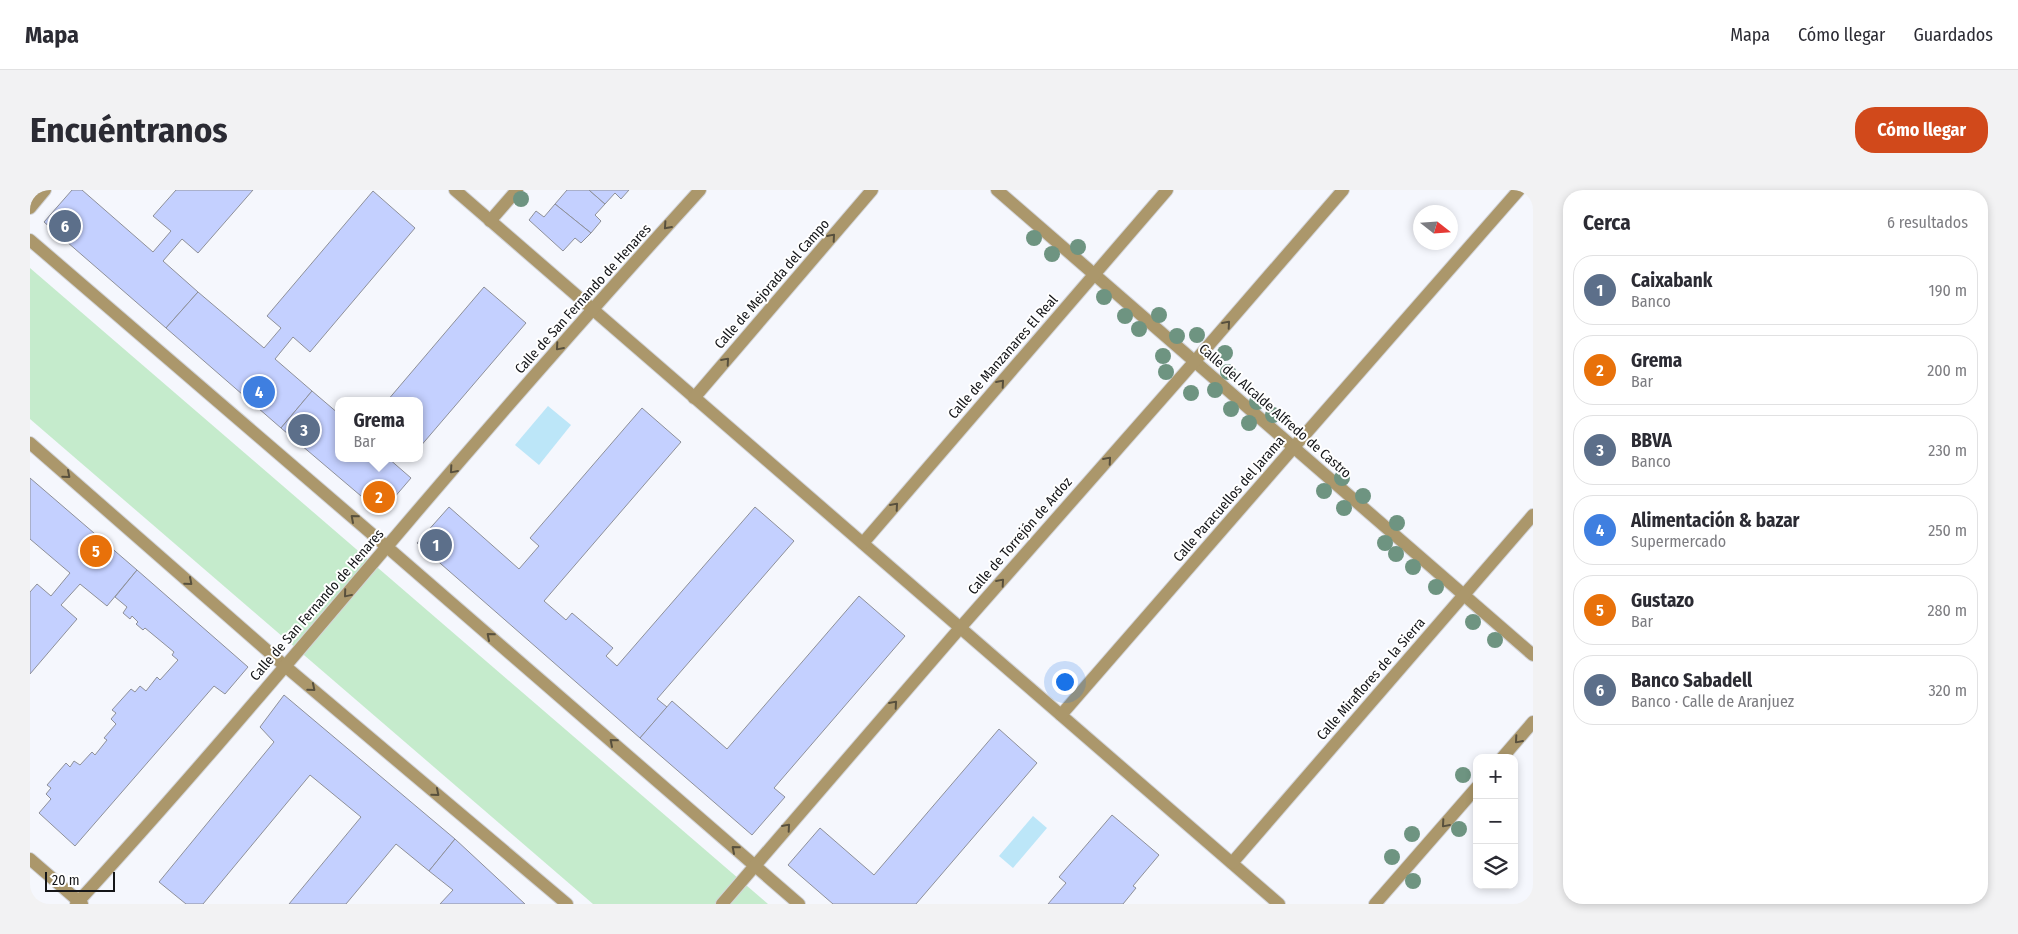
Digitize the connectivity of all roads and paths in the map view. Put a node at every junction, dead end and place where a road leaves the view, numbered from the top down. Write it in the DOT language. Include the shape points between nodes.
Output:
graph roads {
  1 [pos="45,190"];
  2 [pos="455,190"];
  3 [pos="517,190"];
  4 [pos="700,190"];
  5 [pos="872,190"];
  6 [pos="998,190"];
  7 [pos="1167,190"];
  8 [pos="1343,190"];
  9 [pos="1519,190"];
  10 [pos="30,208"];
  11 [pos="490,221"];
  12 [pos="30,240"];
  13 [pos="1095,274"];
  14 [pos="592,309"];
  15 [pos="1195,361"];
  16 [pos="694,398"];
  17 [pos="30,443"];
  18 [pos="1294,447"];
  19 [pos="1533,515"];
  20 [pos="863,544"];
  21 [pos="387,547"];
  22 [pos="1464,595"];
  23 [pos="960,628"];
  24 [pos="1533,655"];
  25 [pos="286,666"];
  26 [pos="1061,715"];
  27 [pos="1533,722"];
  28 [pos="1505,754"];
  29 [pos="1473,792"];
  30 [pos="30,859"];
  31 [pos="1232,863"];
  32 [pos="754,865"];
  33 [pos="79,903"];
  34 [pos="567,904"];
  35 [pos="722,904"];
  36 [pos="798,904"];
  37 [pos="1279,904"];
  38 [pos="1375,904"];
  1 -- 10 [label="street"];
  2 -- 11 [label="street"];
  3 -- 11 [label="street"];
  4 -- 14 [label="street, Calle de San Fernando de Henares, one-way"];
  16 -- 5 [label="street, Calle de Mejorada del Campo, one-way"];
  6 -- 13 [label="street, Calle del Alcalde Alfredo de Castro"];
  7 -- 13 [label="street, Calle de Manzanares El Real"];
  15 -- 8 [label="street, Calle de Torrejón de Ardoz, one-way"];
  9 -- 18 [label="street, Calle Paracuellos del Jarama"];
  11 -- 14 [label="street"];
  21 -- 12 [label="street, one-way"];
  13 -- 15 [label="street, Calle del Alcalde Alfredo de Castro"];
  20 -- 13 [label="street, Calle de Manzanares El Real, one-way"];
  14 -- 16 [label="street"];
  14 -- 21 [label="street, Calle de San Fernando de Henares, one-way"];
  15 -- 18 [label="street, Calle del Alcalde Alfredo de Castro"];
  23 -- 15 [label="street, Calle de Torrejón de Ardoz, one-way"];
  16 -- 20 [label="street"];
  17 -- 25 [label="street, one-way"];
  18 -- 22 [label="street, Calle del Alcalde Alfredo de Castro"];
  18 -- 26 [label="street, Calle Paracuellos del Jarama"];
  19 -- 22 [label="street, Calle Miraflores de la Sierra"];
  20 -- 23 [label="street"];
  21 -- 25 [label="street, Calle de San Fernando de Henares, one-way"];
  32 -- 21 [label="street, one-way"];
  22 -- 24 [label="street, Calle del Alcalde Alfredo de Castro"];
  22 -- 31 [label="street, Calle Miraflores de la Sierra"];
  23 -- 26 [label="street"];
  32 -- 23 [label="street, Calle de Torrejón de Ardoz, one-way"];
  25 -- 33 [label="street, Calle de San Fernando de Henares"];
  25 -- 34 [label="street, one-way"];
  26 -- 31 [label="street"];
  27 -- 28 [label="street, one-way"];
  29 -- 38 [label="street, one-way"];
  30 -- 33 [label="street"];
  31 -- 37 [label="street"];
  32 -- 35 [label="street, Calle de Torrejón de Ardoz"];
  32 -- 36 [label="street"];
}
